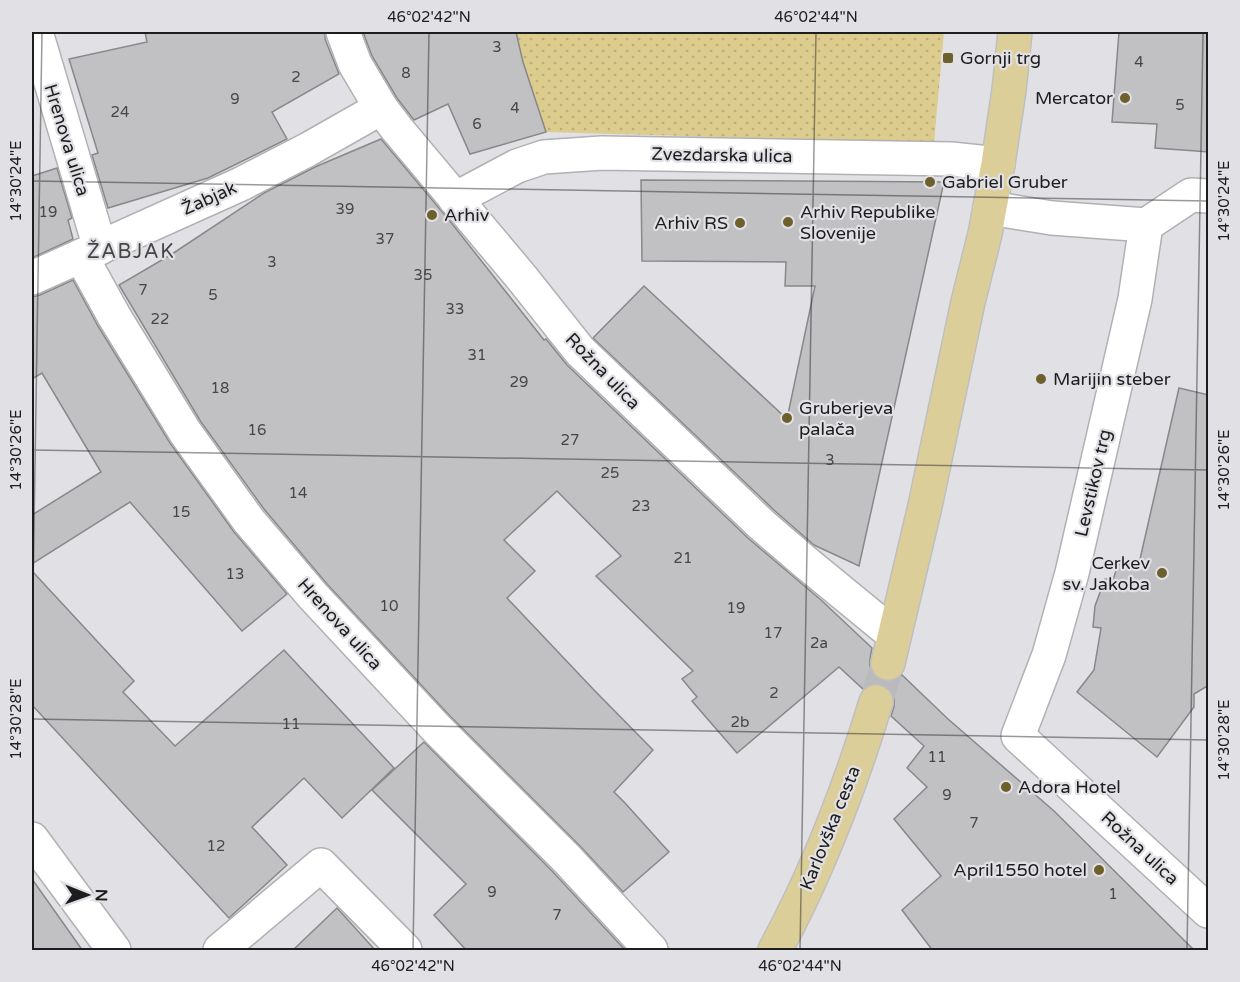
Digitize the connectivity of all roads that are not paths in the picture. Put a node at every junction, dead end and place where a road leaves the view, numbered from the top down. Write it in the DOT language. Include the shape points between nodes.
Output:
graph roads {
  1 [pos="36,32"];
  2 [pos="344,32"];
  3 [pos="1015,32"];
  4 [pos="381,108"];
  5 [pos="998,164"];
  6 [pos="1209,195"];
  7 [pos="455,199"];
  8 [pos="990,208"];
  9 [pos="1146,225"];
  10 [pos="90,252"];
  11 [pos="32,278"];
  12 [pos="891,649"];
  13 [pos="876,702"];
  14 [pos="1018,736"];
  15 [pos="32,839"];
  16 [pos="1209,911"];
  17 [pos="114,951"];
  18 [pos="220,951"];
  19 [pos="405,951"];
  20 [pos="651,951"];
  21 [pos="775,951"];
  1 -- 10 [label="street, Hrenova ulica"];
  2 -- 4 [label="street, Rožna ulica" via="355,64"];
  3 -- 5 [label="main road"];
  4 -- 7 [label="street, Rožna ulica"];
  4 -- 10 [label="street, Žabjak" via="241,184"];
  5 -- 7 [label="street, Zvezdarska ulica" via="951,159 603,153 544,157 517,166"];
  5 -- 8 [label="main road"];
  6 -- 9 [label="street" via="1191,195"];
  7 -- 12 [label="street, Rožna ulica" via="580,351 805,562"];
  8 -- 9 [label="street" via="1052,218"];
  8 -- 12 [label="main road"];
  9 -- 14 [label="street, Levstikov trg" via="1135,299 1072,573 1049,655"];
  10 -- 11 [label="street, Žabjak"];
  10 -- 20 [label="street, Hrenova ulica" via="114,316 185,432 249,520 422,712"];
  13 -- 21 [label="main road, Karlovška cesta" via="837,818"];
  14 -- 16 [label="street, Rožna ulica"];
  15 -- 17 [label="street"];
  18 -- 19 [label="street" via="321,865"];
}
